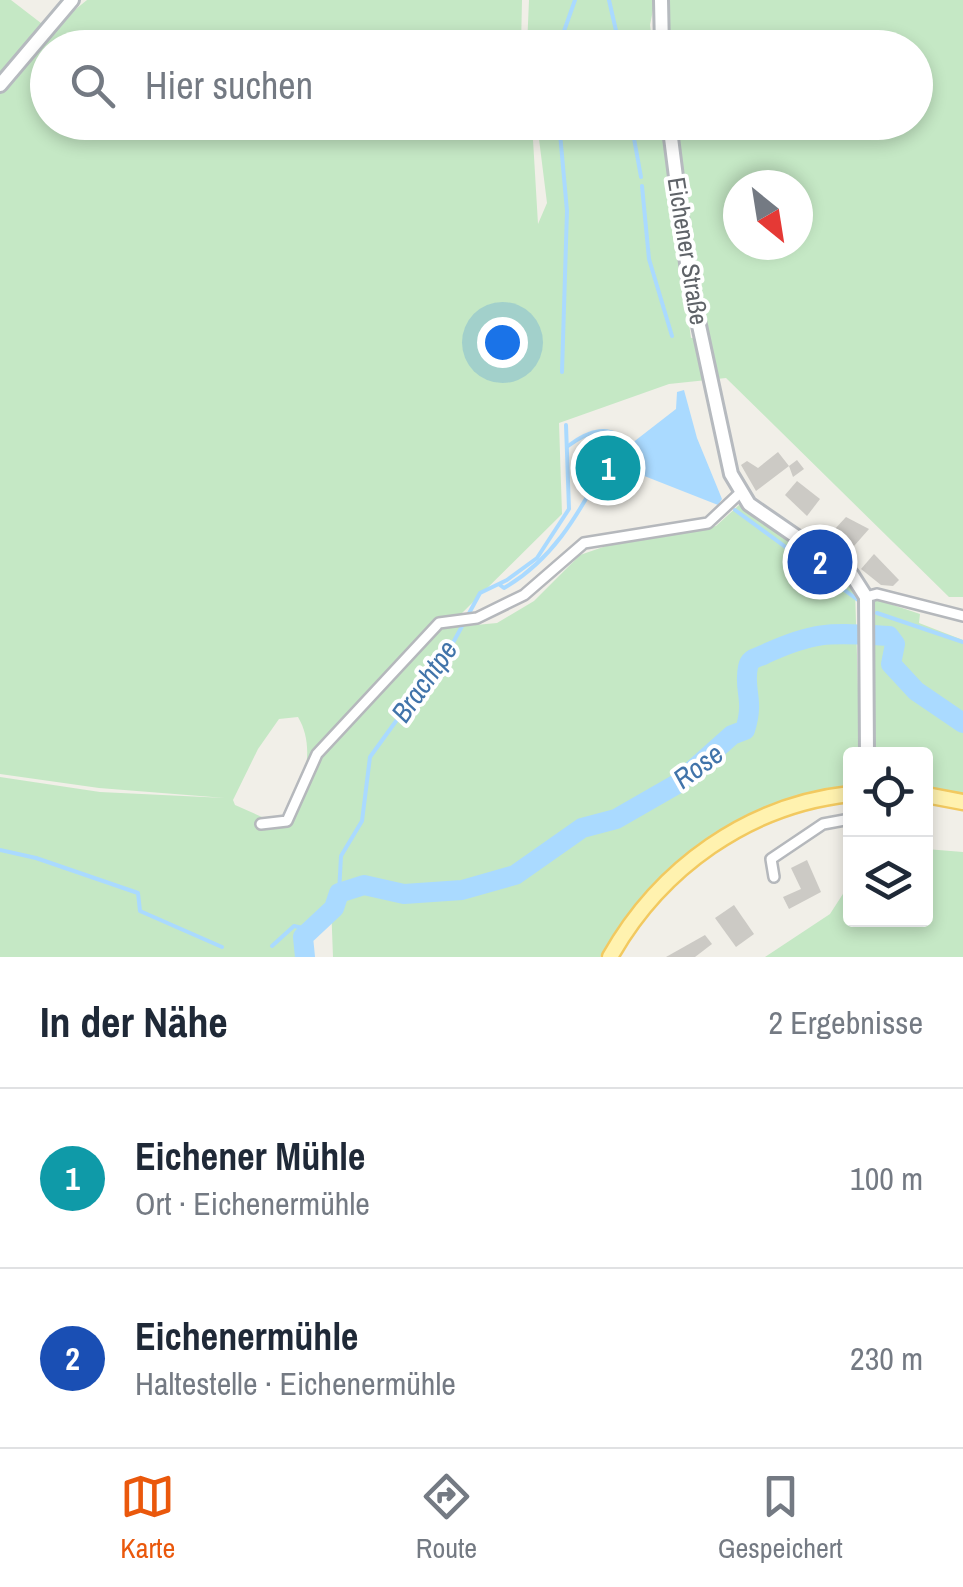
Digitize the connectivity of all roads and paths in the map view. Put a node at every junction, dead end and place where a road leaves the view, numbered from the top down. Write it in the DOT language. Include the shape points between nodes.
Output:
graph roads {
  1 [pos="72,0"];
  2 [pos="661,0"];
  3 [pos="47,30"];
  4 [pos="662,30"];
  5 [pos="30,50"];
  6 [pos="0,85"];
  7 [pos="672,140"];
  8 [pos="740,492"];
  9 [pos="866,597"];
  10 [pos="963,616"];
  11 [pos="867,747"];
  12 [pos="843,795"];
  13 [pos="826,796"];
  14 [pos="933,796"];
  15 [pos="963,802"];
  16 [pos="831,819"];
  17 [pos="843,819"];
  18 [pos="260,824"];
  19 [pos="774,878"];
  20 [pos="610,957"];
  1 -- 3 [label="main road"];
  2 -- 4 [label="main road"];
  5 -- 6 [label="main road"];
  7 -- 8 [label="main road, Eichener Straße" via="709,379"];
  8 -- 9 [label="main road" via="766,519 852,576"];
  8 -- 18 [label="street" via="708,523 584,543 524,595 469,620 443,621 317,754 292,816"];
  9 -- 10 [label="street" via="877,594"];
  9 -- 11 [label="main road"];
  12 -- 13 [label="main road"];
  13 -- 16 [label="street"];
  13 -- 20 [label="main road" via="764,816 707,848 643,908"];
  14 -- 15 [label="main road"];
  16 -- 17 [label="street"];
  16 -- 19 [label="street" via="771,859"];
}
